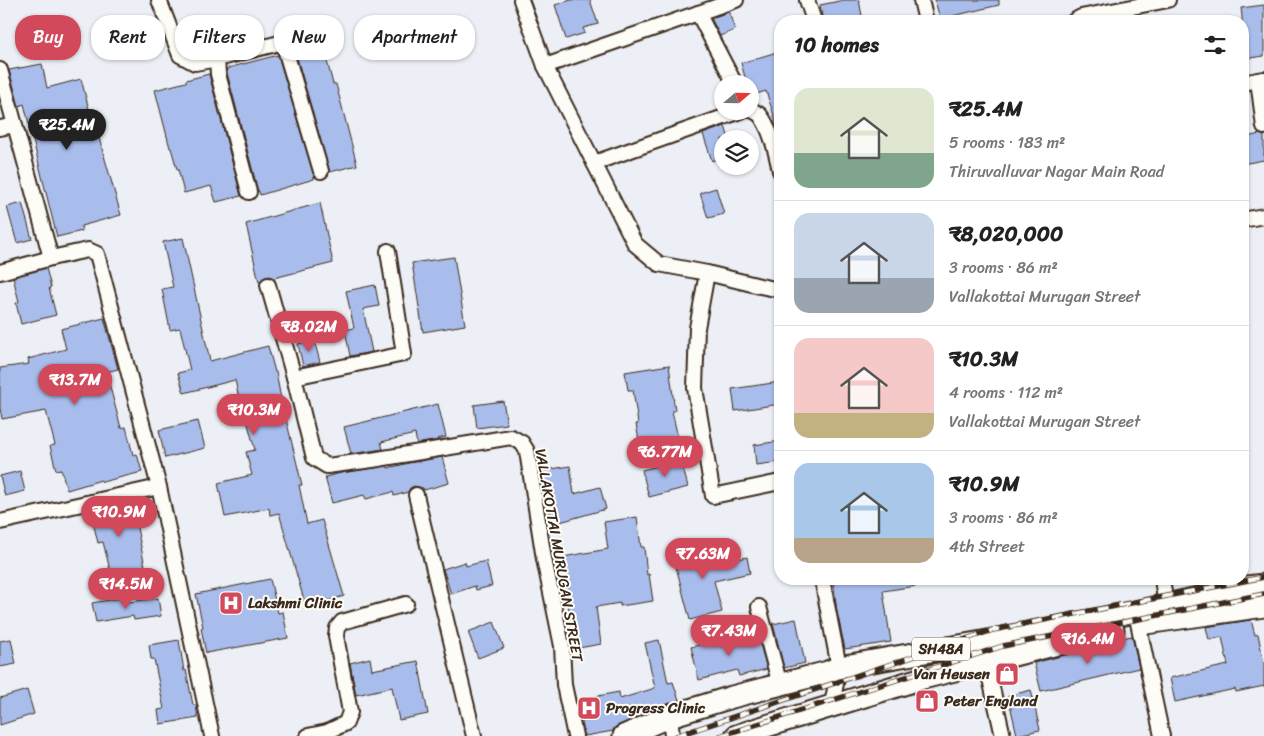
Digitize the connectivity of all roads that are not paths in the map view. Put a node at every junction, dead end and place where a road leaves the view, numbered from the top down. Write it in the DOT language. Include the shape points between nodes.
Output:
graph roads {
  1 [pos="159,0"];
  2 [pos="521,0"];
  3 [pos="736,0"];
  4 [pos="807,0"];
  5 [pos="921,0"];
  6 [pos="1168,0"];
  7 [pos="698,13"];
  8 [pos="812,15"];
  9 [pos="925,15"];
  10 [pos="1091,15"];
  11 [pos="175,42"];
  12 [pos="189,60"];
  13 [pos="212,60"];
  14 [pos="217,60"];
  15 [pos="288,60"];
  16 [pos="545,66"];
  17 [pos="0,70"];
  18 [pos="731,75"];
  19 [pos="1261,79"];
  20 [pos="759,114"];
  21 [pos="716,120"];
  22 [pos="15,125"];
  23 [pos="1264,126"];
  24 [pos="0,128"];
  25 [pos="774,148"];
  26 [pos="594,163"];
  27 [pos="321,171"];
  28 [pos="249,192"];
  29 [pos="1264,216"];
  30 [pos="1249,219"];
  31 [pos="388,251"];
  32 [pos="51,258"];
  33 [pos="0,272"];
  34 [pos="708,273"];
  35 [pos="268,285"];
  36 [pos="774,289"];
  37 [pos="294,377"];
  38 [pos="774,483"];
  39 [pos="159,487"];
  40 [pos="416,495"];
  41 [pos="0,522"];
  42 [pos="823,585"];
  43 [pos="1163,585"];
  44 [pos="1264,585"];
  45 [pos="406,604"];
  46 [pos="759,606"];
  47 [pos="1166,606"];
  48 [pos="1264,606"];
  49 [pos="1137,618"];
  50 [pos="986,661"];
  51 [pos="839,667"];
  52 [pos="780,685"];
  53 [pos="832,705"];
  54 [pos="671,726"];
  55 [pos="757,732"];
  56 [pos="212,736"];
  57 [pos="308,736"];
  58 [pos="474,736"];
  59 [pos="575,736"];
  60 [pos="624,736"];
  61 [pos="736,736"];
  62 [pos="1003,736"];
  63 [pos="1162,736"];
  1 -- 11 [label="street"];
  2 -- 16 [label="street"];
  3 -- 7 [label="street"];
  4 -- 8 [label="street"];
  5 -- 9 [label="street"];
  6 -- 10 [label="street"];
  7 -- 16 [label="street"];
  7 -- 18 [label="street"];
  12 -- 13 [label="street" via="195,63"];
  14 -- 28 [label="street"];
  15 -- 27 [label="street"];
  16 -- 26 [label="street"];
  17 -- 22 [label="street"];
  19 -- 23 [label="street"];
  20 -- 25 [label="street"];
  21 -- 26 [label="street"];
  22 -- 24 [label="street"];
  22 -- 32 [label="street"];
  26 -- 34 [label="street" via="635,244 659,264"];
  29 -- 30 [label="street"];
  31 -- 37 [label="street" via="404,354"];
  32 -- 33 [label="street"];
  32 -- 39 [label="street" via="88,250 98,254"];
  34 -- 36 [label="street"];
  34 -- 38 [label="street" via="697,328 695,388 713,496"];
  35 -- 37 [label="street"];
  37 -- 59 [label="street, VALLAKOTTAI MURUGAN STREET" via="314,458 326,466 511,437 522,443 527,451"];
  39 -- 41 [label="street"];
  39 -- 56 [label="street"];
  40 -- 58 [label="street"];
  42 -- 51 [label="street"];
  43 -- 47 [label="street"];
  44 -- 47 [label="main road, SH48A"];
  45 -- 57 [label="street" via="342,622 337,628 350,712 346,723"];
  46 -- 52 [label="street"];
  47 -- 49 [label="main road, SH48A"];
  48 -- 49 [label="main road, SH48A"];
  49 -- 50 [label="main road, SH48A"];
  49 -- 51 [label="main road, SH48A"];
  49 -- 63 [label="street"];
  50 -- 53 [label="main road, SH48A"];
  50 -- 62 [label="street"];
  51 -- 52 [label="main road, SH48A"];
  51 -- 53 [label="street"];
  52 -- 54 [label="main road, SH48A" via="732,697"];
  53 -- 55 [label="main road, SH48A"];
  54 -- 60 [label="main road, SH48A"];
  55 -- 61 [label="main road, SH48A"];
}
